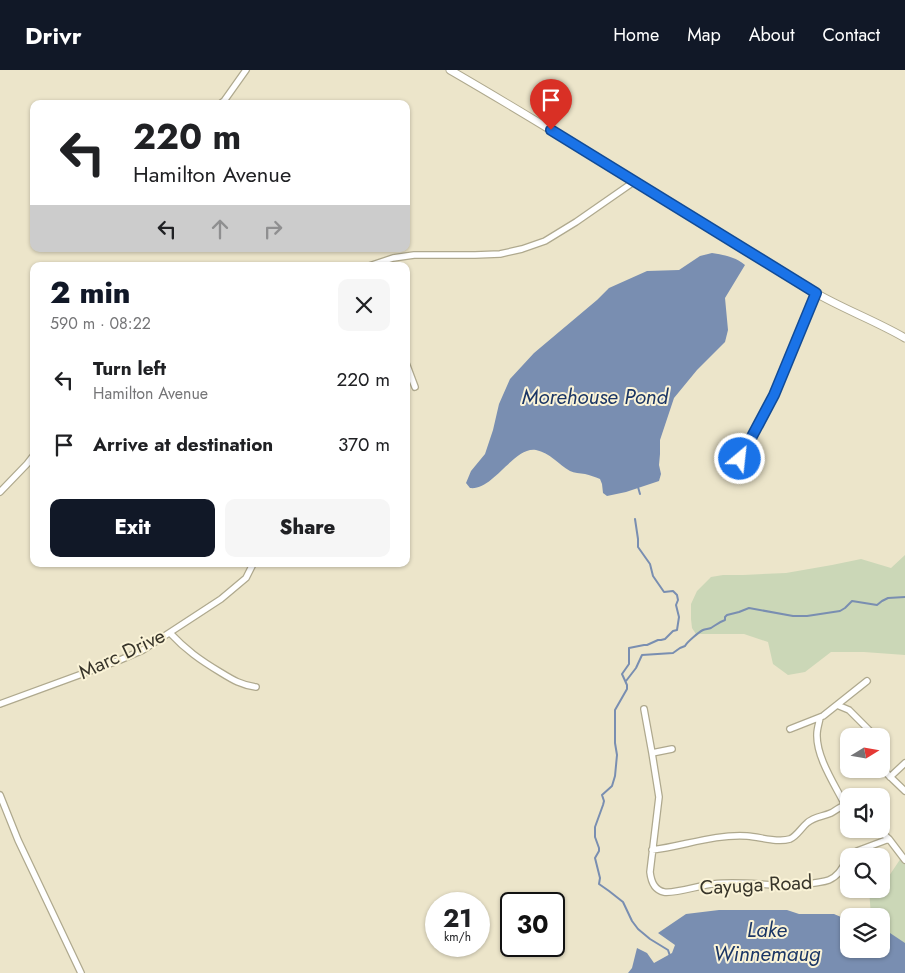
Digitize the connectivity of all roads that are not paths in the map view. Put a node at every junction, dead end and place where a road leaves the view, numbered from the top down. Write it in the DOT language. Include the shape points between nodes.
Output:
graph roads {
  1 [pos="246,70"];
  2 [pos="450,70"];
  3 [pos="225,100"];
  4 [pos="635,181"];
  5 [pos="382,262"];
  6 [pos="816,293"];
  7 [pos="905,338"];
  8 [pos="410,374"];
  9 [pos="415,387"];
  10 [pos="740,459"];
  11 [pos="30,460"];
  12 [pos="0,492"];
  13 [pos="252,567"];
  14 [pos="170,633"];
  15 [pos="867,681"];
  16 [pos="256,687"];
  17 [pos="0,704"];
  18 [pos="837,705"];
  19 [pos="644,709"];
  20 [pos="820,718"];
  21 [pos="867,728"];
  22 [pos="790,729"];
  23 [pos="672,749"];
  24 [pos="652,753"];
  25 [pos="905,763"];
  26 [pos="890,777"];
  27 [pos="905,792"];
  28 [pos="840,793"];
  29 [pos="0,795"];
  30 [pos="840,809"];
  31 [pos="889,838"];
  32 [pos="864,848"];
  33 [pos="652,850"];
  34 [pos="905,860"];
  35 [pos="840,871"];
  36 [pos="81,973"];
  1 -- 3 [label="street"];
  2 -- 4 [label="street"];
  4 -- 5 [label="street" via="545,241 522,249 474,256 414,254"];
  4 -- 6 [label="street"];
  6 -- 7 [label="street"];
  6 -- 10 [label="street" via="774,395"];
  8 -- 9 [label="street"];
  11 -- 12 [label="street"];
  13 -- 14 [label="street, Marc Drive" via="246,578 221,599"];
  14 -- 16 [label="street" via="199,660 240,684"];
  14 -- 17 [label="street, Marc Drive" via="120,660"];
  15 -- 18 [label="street"];
  18 -- 20 [label="street"];
  18 -- 21 [label="street" via="849,710"];
  19 -- 24 [label="street, Cayuga Road"];
  20 -- 22 [label="street"];
  20 -- 28 [label="street" via="816,733 818,747"];
  23 -- 24 [label="street"];
  24 -- 33 [label="street, Cayuga Road" via="659,797"];
  25 -- 26 [label="street"];
  26 -- 27 [label="street"];
  29 -- 36 [label="street"];
  30 -- 33 [label="street" via="816,817 791,839 716,837"];
  31 -- 32 [label="street, Cayuga Road"];
  31 -- 34 [label="street"];
  33 -- 35 [label="street, Cayuga Road" via="650,881 664,892 735,882 801,885 828,881"];
}
